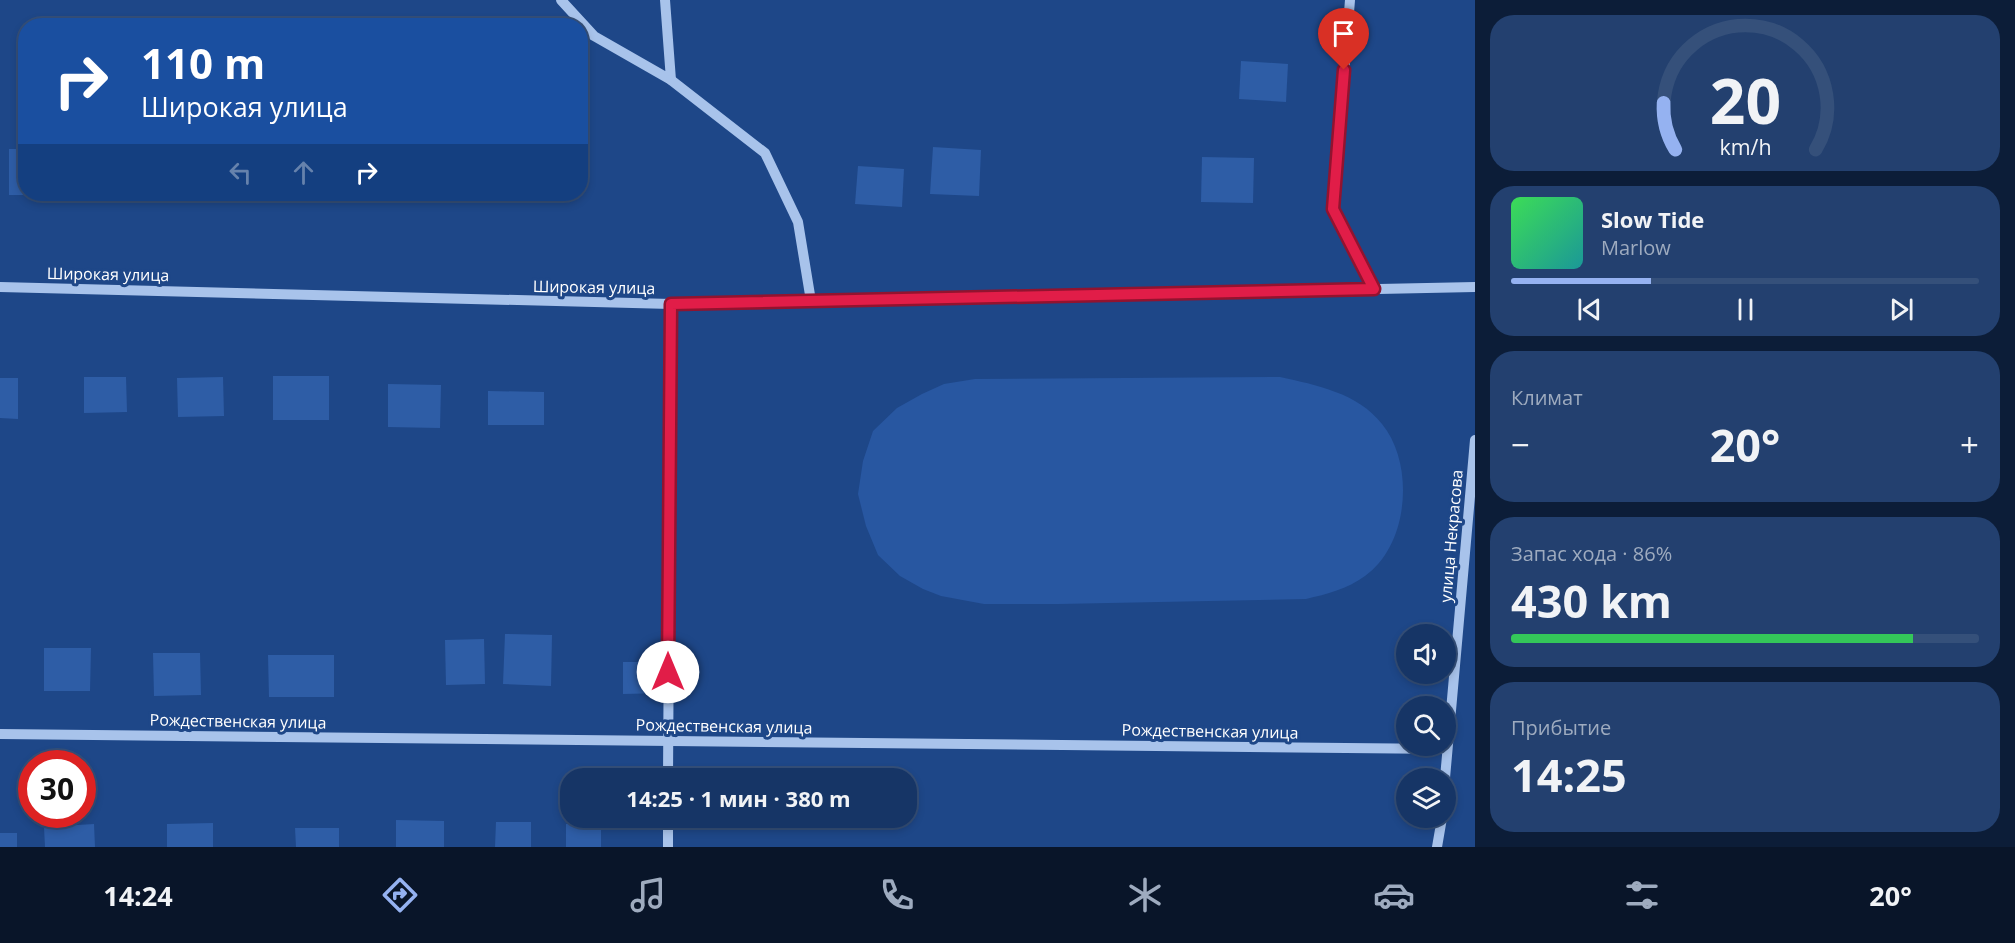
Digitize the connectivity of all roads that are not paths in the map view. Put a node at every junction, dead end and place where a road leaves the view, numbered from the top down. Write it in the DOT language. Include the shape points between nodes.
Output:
graph roads {
  1 [pos="561,0"];
  2 [pos="665,0"];
  3 [pos="1350,0"];
  4 [pos="578,18"];
  5 [pos="588,29"];
  6 [pos="671,80"];
  7 [pos="0,286"];
  8 [pos="1475,287"];
  9 [pos="1374,289"];
  10 [pos="812,301"];
  11 [pos="671,304"];
  12 [pos="1475,440"];
  13 [pos="1452,696"];
  14 [pos="0,734"];
  15 [pos="668,741"];
  16 [pos="1396,748"];
  17 [pos="668,768"];
  18 [pos="668,828"];
  19 [pos="1440,828"];
  20 [pos="668,847"];
  21 [pos="1437,847"];
  1 -- 4 [label="street"];
  2 -- 6 [label="street"];
  3 -- 9 [label="street" via="1333,209"];
  5 -- 6 [label="street"];
  6 -- 10 [label="street" via="765,153 798,222"];
  7 -- 11 [label="street, Широкая улица"];
  8 -- 9 [label="street, Широкая улица"];
  9 -- 10 [label="street, Широкая улица"];
  10 -- 11 [label="street, Широкая улица"];
  11 -- 15 [label="street"];
  12 -- 13 [label="street, улица Некрасова"];
  14 -- 15 [label="street, Рождественская улица"];
  15 -- 16 [label="street, Рождественская улица"];
  15 -- 17 [label="street"];
  18 -- 20 [label="street"];
  19 -- 21 [label="street"];
}
